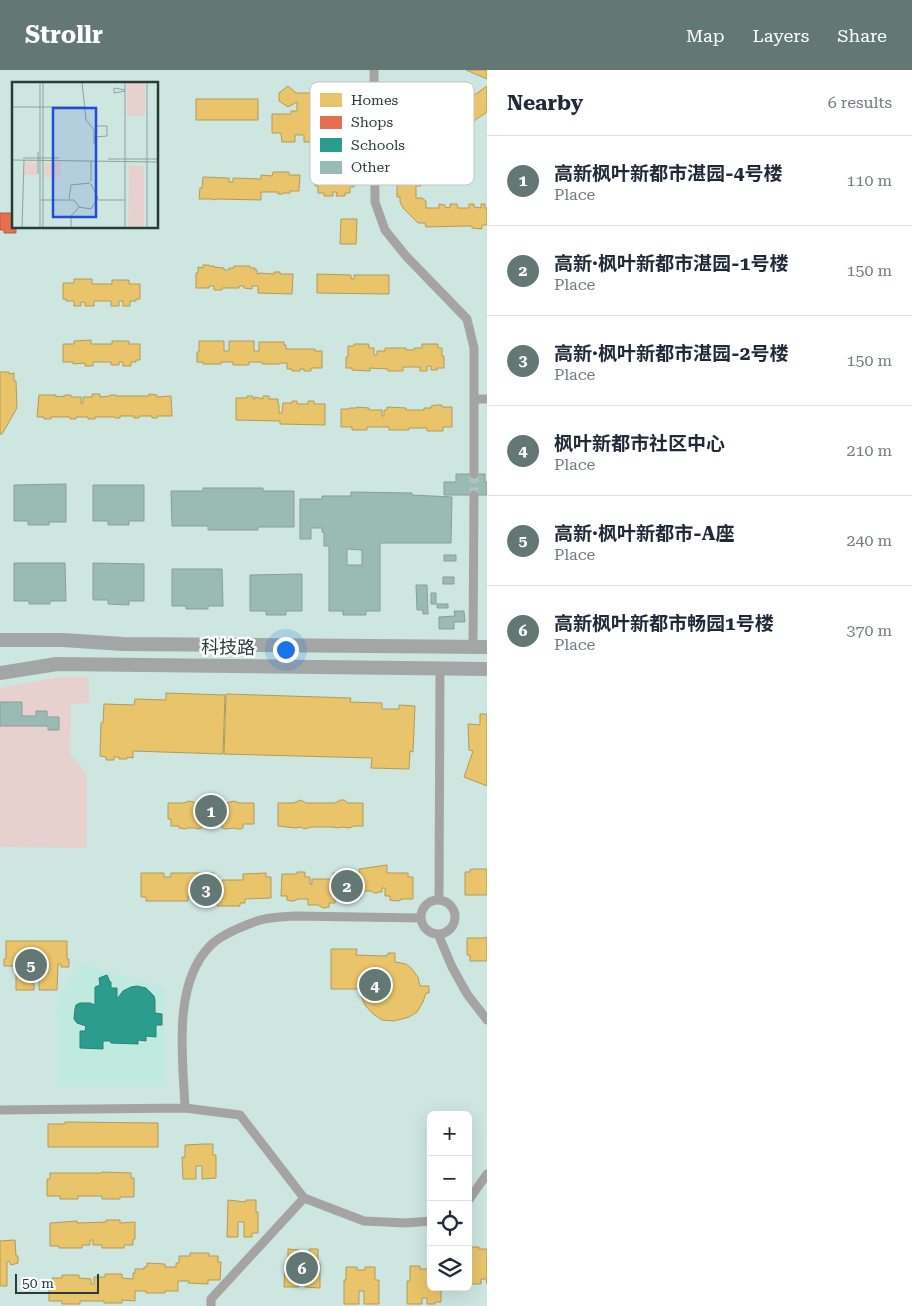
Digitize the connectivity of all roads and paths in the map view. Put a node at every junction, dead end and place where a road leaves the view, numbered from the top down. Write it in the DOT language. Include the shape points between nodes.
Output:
graph roads {
  1 [pos="375,185"];
  2 [pos="474,399"];
  3 [pos="487,399"];
  4 [pos="474,474"];
  5 [pos="474,495"];
  6 [pos="0,640"];
  7 [pos="480,647"];
  8 [pos="440,668"];
  9 [pos="487,669"];
  10 [pos="0,673"];
  11 [pos="439,900"];
  12 [pos="420,918"];
  13 [pos="438,934"];
  14 [pos="487,1020"];
  15 [pos="185,1108"];
  16 [pos="0,1110"];
  17 [pos="487,1174"];
  18 [pos="472,1195"];
  19 [pos="304,1198"];
  20 [pos="427,1220"];
  21 [pos="211,1306"];
  1 -- 2 [label="street" via="375,202 385,230 467,319 474,348"];
  2 -- 3 [label="street"];
  2 -- 4 [label="street"];
  5 -- 7 [label="street"];
  6 -- 7 [label="main road, 科技路"];
  8 -- 9 [label="main road, 科技路"];
  8 -- 10 [label="main road, 科技路" via="57,664"];
  8 -- 11 [label="street"];
  11 -- 12 [label="street" via="428,903"];
  11 -- 13 [label="street" via="449,904 455,919 450,929"];
  12 -- 13 [label="street" via="429,932"];
  12 -- 15 [label="street" via="295,916 258,920 211,944 200,958 185,996"];
  13 -- 14 [label="street" via="467,994"];
  15 -- 16 [label="street"];
  15 -- 19 [label="street" via="240,1115"];
  17 -- 18 [label="street"];
  19 -- 20 [label="street" via="364,1221"];
  19 -- 21 [label="street" via="211,1299"];
}
